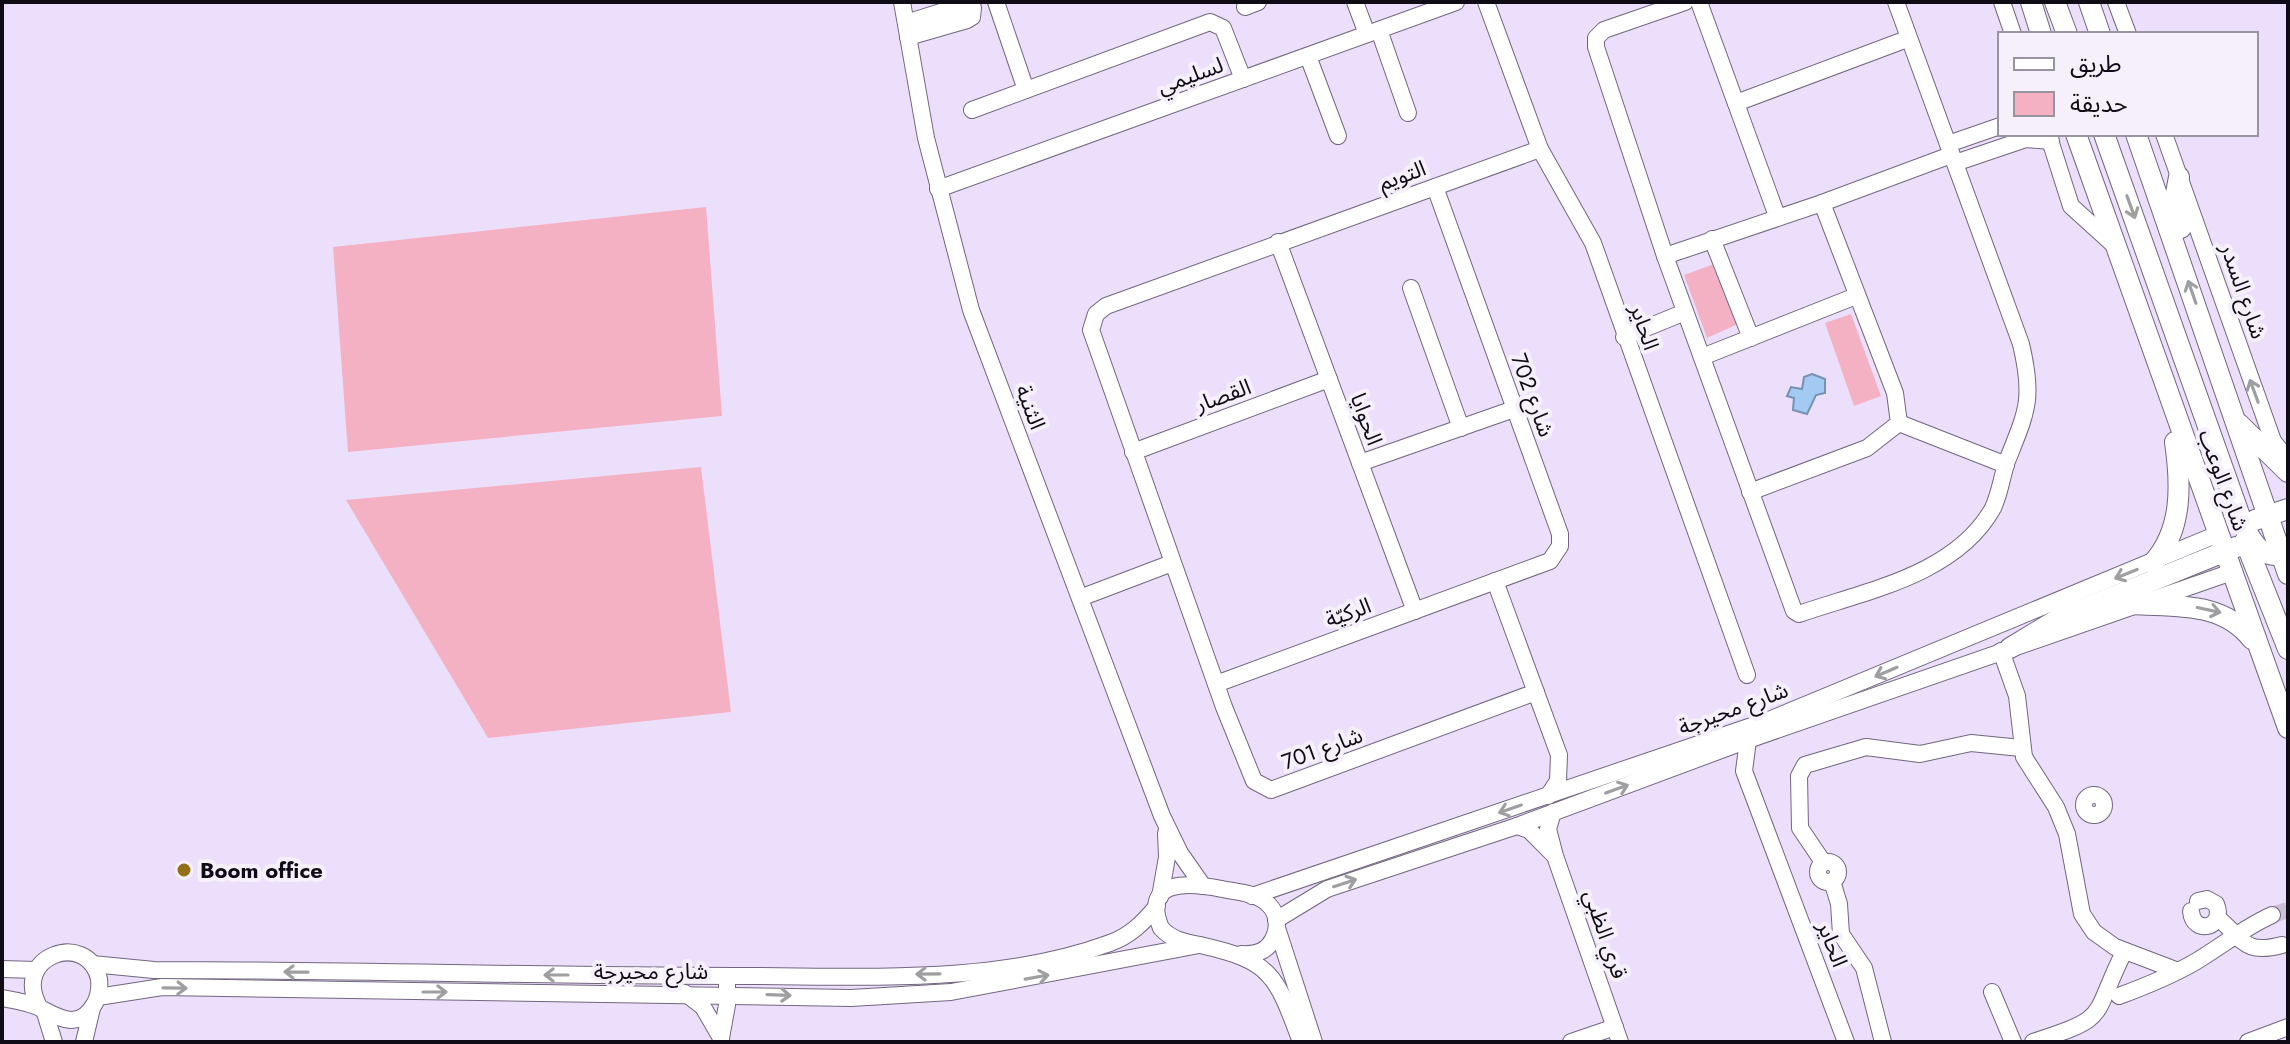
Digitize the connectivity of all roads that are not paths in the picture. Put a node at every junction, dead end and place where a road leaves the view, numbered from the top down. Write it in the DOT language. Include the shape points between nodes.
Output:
graph roads {
  1 [pos="902,2"];
  2 [pos="996,2"];
  3 [pos="1355,2"];
  4 [pos="1486,2"];
  5 [pos="1685,2"];
  6 [pos="1699,2"];
  7 [pos="1896,2"];
  8 [pos="2002,2"];
  9 [pos="2031,2"];
  10 [pos="2055,2"];
  11 [pos="2089,2"];
  12 [pos="2116,2"];
  13 [pos="1446,4"];
  14 [pos="981,5"];
  15 [pos="907,30"];
  16 [pos="1373,32"];
  17 [pos="2012,32"];
  18 [pos="2040,32"];
  19 [pos="2066,32"];
  20 [pos="2099,32"];
  21 [pos="2127,32"];
  22 [pos="1907,39"];
  23 [pos="1308,56"];
  24 [pos="1243,79"];
  25 [pos="1026,90"];
  26 [pos="1736,103"];
  27 [pos="972,110"];
  28 [pos="1408,113"];
  29 [pos="1998,127"];
  30 [pos="1338,136"];
  31 [pos="2077,136"];
  32 [pos="2105,136"];
  33 [pos="2137,136"];
  34 [pos="2165,136"];
  35 [pos="2049,138"];
  36 [pos="1540,149"];
  37 [pos="1951,154"];
  38 [pos="2179,177"];
  39 [pos="1435,187"];
  40 [pos="938,189"];
  41 [pos="1822,203"];
  42 [pos="1777,216"];
  43 [pos="1712,239"];
  44 [pos="1278,242"];
  45 [pos="2118,248"];
  46 [pos="1665,256"];
  47 [pos="2182,264"];
  48 [pos="1411,288"];
  49 [pos="1856,296"];
  50 [pos="1685,312"];
  51 [pos="1624,337"];
  52 [pos="1751,338"];
  53 [pos="1702,357"];
  54 [pos="1329,379"];
  55 [pos="2169,402"];
  56 [pos="1514,409"];
  57 [pos="2235,420"];
  58 [pos="1899,423"];
  59 [pos="1461,428"];
  60 [pos="1133,452"];
  61 [pos="2288,460"];
  62 [pos="1360,463"];
  63 [pos="2006,465"];
  64 [pos="2288,472"];
  65 [pos="1750,492"];
  66 [pos="2288,509"];
  67 [pos="2276,527"];
  68 [pos="2221,543"];
  69 [pos="2250,543"];
  70 [pos="2286,560"];
  71 [pos="1172,563"];
  72 [pos="2153,563"];
  73 [pos="2232,572"];
  74 [pos="1495,581"];
  75 [pos="1080,598"];
  76 [pos="2132,604"];
  77 [pos="1415,611"];
  78 [pos="2005,649"];
  79 [pos="2288,649"];
  80 [pos="2263,659"];
  81 [pos="1747,675"];
  82 [pos="1216,684"];
  83 [pos="1536,692"];
  84 [pos="2288,728"];
  85 [pos="1748,740"];
  86 [pos="2021,748"];
  87 [pos="1710,754"];
  88 [pos="1559,755"];
  89 [pos="1744,771"];
  90 [pos="1600,779"];
  91 [pos="1551,804"];
  92 [pos="2083,807"];
  93 [pos="2058,812"];
  94 [pos="1162,816"];
  95 [pos="1517,826"];
  96 [pos="1555,856"];
  97 [pos="1203,886"];
  98 [pos="1252,896"];
  99 [pos="1158,902"];
  100 [pos="2194,906"];
  101 [pos="2272,915"];
  102 [pos="1277,924"];
  103 [pos="2234,933"];
  104 [pos="1199,945"];
  105 [pos="2282,945"];
  106 [pos="2124,952"];
  107 [pos="1241,954"];
  108 [pos="92,964"];
  109 [pos="2,969"];
  110 [pos="36,970"];
  111 [pos="2178,971"];
  112 [pos="727,976"];
  113 [pos="1992,992"];
  114 [pos="685,993"];
  115 [pos="727,993"];
  116 [pos="2119,996"];
  117 [pos="2,998"];
  118 [pos="95,1003"];
  119 [pos="42,1010"];
  120 [pos="2286,1033"];
  121 [pos="1618,1035"];
  122 [pos="722,1040"];
  123 [pos="1878,1041"];
  124 [pos="54,1042"];
  125 [pos="84,1042"];
  126 [pos="1301,1042"];
  127 [pos="1314,1042"];
  128 [pos="1571,1042"];
  129 [pos="1846,1042"];
  130 [pos="2013,1042"];
  131 [pos="2033,1042"];
  132 [pos="2248,1042"];
  1 -- 15 [label="street, الثنية"];
  2 -- 25 [label="street"];
  3 -- 16 [label="street"];
  4 -- 36 [label="street, الحاير"];
  5 -- 46 [label="street" via="1604,30 1596,42"];
  6 -- 26 [label="street"];
  7 -- 22 [label="street"];
  8 -- 17 [label="street"];
  9 -- 18 [label="main road"];
  10 -- 19 [label="main road"];
  11 -- 20 [label="main road"];
  12 -- 21 [label="street"];
  13 -- 16 [label="street, لسليمي"];
  14 -- 15 [label="street" via="967,20"];
  15 -- 40 [label="street, الثنية"];
  16 -- 23 [label="street, لسليمي"];
  16 -- 28 [label="street"];
  22 -- 26 [label="street"];
  22 -- 37 [label="street"];
  23 -- 24 [label="street, لسليمي"];
  23 -- 30 [label="street"];
  24 -- 25 [label="street" via="1223,28 1210,22"];
  24 -- 40 [label="street, لسليمي"];
  25 -- 27 [label="street"];
  26 -- 42 [label="street"];
  29 -- 37 [label="street"];
  31 -- 45 [label="main road, شارع الوعب"];
  32 -- 69 [label="main road, one-way"];
  33 -- 47 [label="main road, شارع الوعب"];
  34 -- 38 [label="street"];
  35 -- 37 [label="street"];
  35 -- 45 [label="street, شارع الوعب" via="2071,206"];
  36 -- 39 [label="street, التويم"];
  36 -- 51 [label="street, الحاير" via="1593,243"];
  37 -- 41 [label="street"];
  37 -- 63 [label="street" via="2026,366 2026,420"];
  38 -- 47 [label="main road" via="2175,199 2184,242"];
  61 -- 38 [label="street, شارع السدر, one-way" via="2273,441"];
  39 -- 44 [label="street, التويم"];
  39 -- 56 [label="street, شارع 702"];
  40 -- 75 [label="street, الثنية" via="971,310"];
  41 -- 42 [label="street"];
  41 -- 49 [label="street"];
  42 -- 43 [label="street"];
  43 -- 46 [label="street"];
  43 -- 52 [label="street"];
  44 -- 54 [label="street, الحوايا"];
  44 -- 60 [label="street, شارع 701" via="1096,314 1093,341"];
  45 -- 55 [label="main road, شارع الوعب"];
  46 -- 50 [label="street"];
  57 -- 47 [label="main road, شارع الوعب, one-way"];
  48 -- 59 [label="street"];
  49 -- 52 [label="street"];
  49 -- 58 [label="street" via="1895,393"];
  50 -- 51 [label="street"];
  50 -- 53 [label="street"];
  51 -- 81 [label="street, الحاير"];
  52 -- 53 [label="street"];
  53 -- 65 [label="street"];
  54 -- 60 [label="street, القصار"];
  54 -- 62 [label="street, الحوايا"];
  55 -- 68 [label="main road, شارع الوعب"];
  55 -- 72 [label="main road" via="2179,495 2171,538"];
  56 -- 59 [label="street"];
  56 -- 74 [label="street, شارع 702" via="1560,546 1550,561"];
  57 -- 64 [label="main road"];
  57 -- 67 [label="main road, شارع الوعب"];
  58 -- 63 [label="street"];
  58 -- 65 [label="street" via="1867,448"];
  59 -- 62 [label="street"];
  60 -- 71 [label="street, شارع 701"];
  62 -- 77 [label="street, الحوايا"];
  63 -- 65 [label="street" via="1993,507 1969,536 1932,565 1799,614"];
  66 -- 67 [label="main road"];
  67 -- 69 [label="main road"];
  67 -- 70 [label="main road, شارع الوعب"];
  68 -- 69 [label="main road"];
  68 -- 72 [label="street, شارع محيرجة"];
  68 -- 73 [label="main road, شارع الوعب"];
  68 -- 78 [label="main road"];
  69 -- 70 [label="main road"];
  69 -- 73 [label="main road" via="2235,555"];
  69 -- 79 [label="main road"];
  71 -- 75 [label="street"];
  71 -- 82 [label="street, شارع 701"];
  72 -- 90 [label="street, شارع محيرجة, one-way" via="1769,720"];
  73 -- 76 [label="street, شارع محيرجة"];
  73 -- 80 [label="main road, شارع الوعب"];
  74 -- 77 [label="street, الركيّة"];
  74 -- 83 [label="street"];
  75 -- 94 [label="street, الثنية"];
  76 -- 78 [label="street, شارع محيرجة"];
  76 -- 80 [label="main road, one-way" via="2225,614 2246,631"];
  77 -- 82 [label="street, الركيّة"];
  78 -- 85 [label="street, شارع محيرجة"];
  78 -- 86 [label="street" via="2017,696"];
  80 -- 84 [label="main road, شارع الوعب"];
  82 -- 83 [label="street, شارع 701" via="1249,775 1271,790"];
  83 -- 88 [label="street"];
  85 -- 87 [label="street, شارع محيرجة"];
  85 -- 89 [label="street, الحاير"];
  86 -- 93 [label="street"];
  86 -- 123 [label="street" via="1971,743 1920,754 1866,747 1808,763 1799,776 1800,828 1823,862 1837,867 1832,881 1841,934 1864,968"];
  87 -- 89 [label="street"];
  91 -- 87 [label="street, شارع محيرجة, one-way"];
  88 -- 90 [label="street" via="1576,773"];
  88 -- 91 [label="street"];
  89 -- 129 [label="street, الحاير"];
  90 -- 91 [label="street, شارع محيرجة"];
  91 -- 95 [label="street, شارع محيرجة"];
  91 -- 96 [label="street, قري الظبي" via="1548,829"];
  91 -- 98 [label="street, شارع محيرجة, one-way"];
  92 -- 93 [label="street"];
  93 -- 106 [label="street" via="2082,914 2094,932"];
  94 -- 97 [label="street, الثنية"];
  94 -- 99 [label="street, الثنية" via="1167,857"];
  95 -- 96 [label="street, قري الظبي" via="1529,830"];
  102 -- 95 [label="street, شارع محيرجة, one-way" via="1327,889"];
  96 -- 121 [label="street, قري الظبي"];
  97 -- 98 [label="street"];
  97 -- 99 [label="street" via="1178,884"];
  98 -- 102 [label="street" via="1268,904"];
  99 -- 104 [label="street" via="1156,917 1168,936"];
  99 -- 112 [label="street, شارع محيرجة, one-way" via="1135,929 1108,944 990,969"];
  100 -- 103 [label="street" via="2195,923 2203,927 2218,918"];
  101 -- 103 [label="street"];
  102 -- 107 [label="street, شارع محيرجة" via="1269,946"];
  102 -- 127 [label="street"];
  103 -- 105 [label="street" via="2254,948"];
  103 -- 111 [label="street"];
  104 -- 107 [label="street"];
  115 -- 104 [label="street, شارع محيرجة, one-way" via="851,998 951,992"];
  106 -- 111 [label="street"];
  106 -- 131 [label="street" via="2093,1018"];
  107 -- 126 [label="street" via="1278,985"];
  108 -- 110 [label="street" via="83,956 62,952"];
  112 -- 108 [label="street, شارع محيرجة, one-way" via="154,970"];
  108 -- 118 [label="street" via="100,986"];
  109 -- 110 [label="street"];
  110 -- 119 [label="street" via="32,990"];
  111 -- 116 [label="street"];
  112 -- 115 [label="street"];
  113 -- 130 [label="street"];
  114 -- 115 [label="street, شارع محيرجة"];
  118 -- 114 [label="street, شارع محيرجة, one-way" via="162,987"];
  114 -- 122 [label="street" via="703,1007"];
  115 -- 122 [label="street"];
  117 -- 119 [label="street"];
  118 -- 119 [label="street" via="74,1019"];
  118 -- 125 [label="street"];
  119 -- 124 [label="street"];
  120 -- 132 [label="street"];
  121 -- 128 [label="street, قري الظبي"];
}
